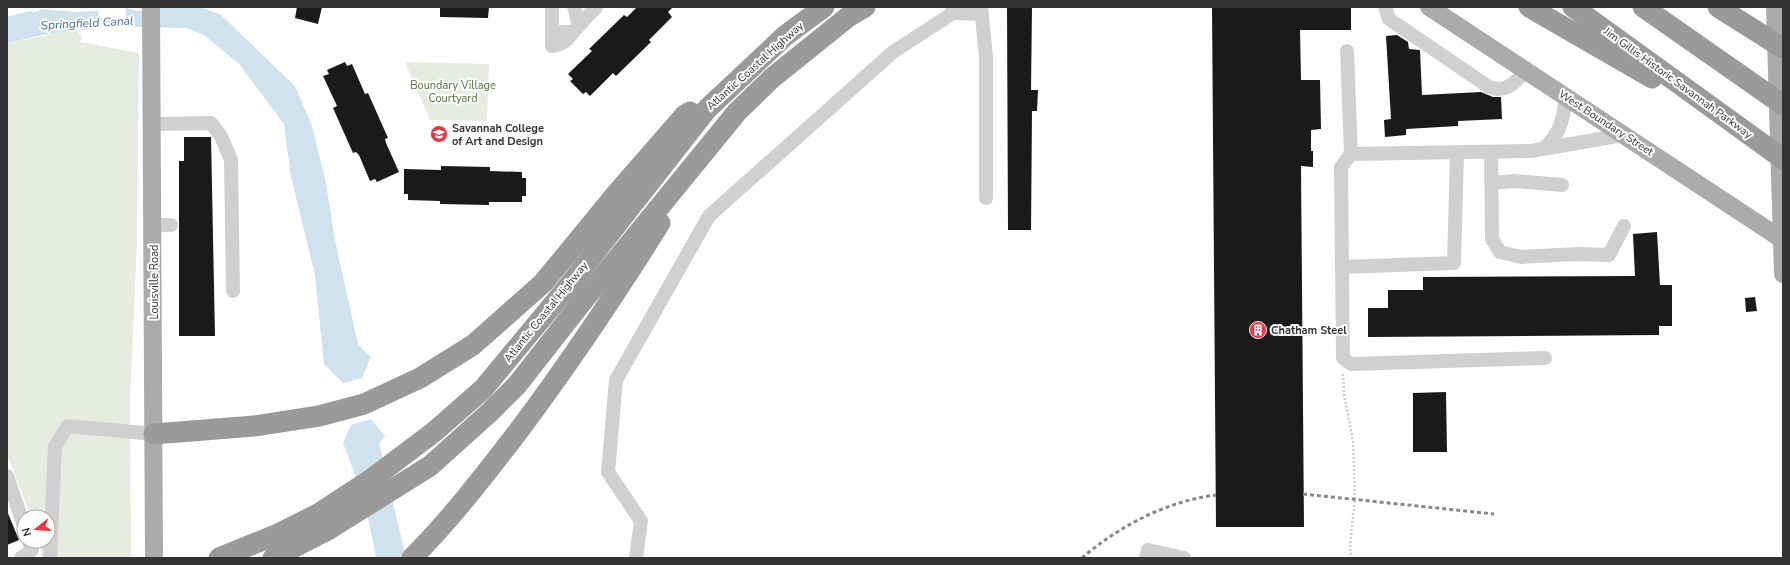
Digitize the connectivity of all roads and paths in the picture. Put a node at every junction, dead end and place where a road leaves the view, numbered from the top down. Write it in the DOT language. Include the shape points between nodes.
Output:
graph roads {
  1 [pos="552,7"];
  2 [pos="574,7"];
  3 [pos="596,7"];
  4 [pos="824,7"];
  5 [pos="865,7"];
  6 [pos="1385,7"];
  7 [pos="1429,7"];
  8 [pos="1573,7"];
  9 [pos="1643,7"];
  10 [pos="1718,7"];
  11 [pos="1775,7"];
  12 [pos="151,8"];
  13 [pos="1531,8"];
  14 [pos="953,10"];
  15 [pos="981,10"];
  16 [pos="576,28"];
  17 [pos="1783,48"];
  18 [pos="1347,51"];
  19 [pos="749,70"];
  20 [pos="1526,71"];
  21 [pos="1566,97"];
  22 [pos="1783,105"];
  23 [pos="1722,114"];
  24 [pos="153,124"];
  25 [pos="1623,134"];
  26 [pos="1543,149"];
  27 [pos="705,152"];
  28 [pos="1458,152"];
  29 [pos="1491,152"];
  30 [pos="1351,154"];
  31 [pos="1783,159"];
  32 [pos="1491,183"];
  33 [pos="1562,185"];
  34 [pos="986,198"];
  35 [pos="153,225"];
  36 [pos="171,225"];
  37 [pos="1624,226"];
  38 [pos="1782,239"];
  39 [pos="1342,267"];
  40 [pos="1783,274"];
  41 [pos="232,291"];
  42 [pos="1343,358"];
  43 [pos="1545,358"];
  44 [pos="154,434"];
  45 [pos="7,476"];
  46 [pos="18,509"];
  47 [pos="32,549"];
  48 [pos="1147,554"];
  49 [pos="21,558"];
  50 [pos="50,558"];
  51 [pos="154,558"];
  52 [pos="220,558"];
  53 [pos="273,558"];
  54 [pos="412,558"];
  55 [pos="636,558"];
  56 [pos="1184,558"];
  57 [pos="1351,558"];
  1 -- 16 [label="street" via="552,39"];
  2 -- 16 [label="street"];
  3 -- 16 [label="street"];
  4 -- 19 [label="highway, Atlantic Coastal Highway" via="786,36"];
  5 -- 27 [label="highway, Atlantic Coastal Highway" via="848,17 772,78 737,112"];
  6 -- 20 [label="street" via="1389,19 1489,87 1496,90 1508,87"];
  7 -- 20 [label="main road, West Boundary Street"];
  8 -- 23 [label="highway, Jim Gillis Historic Savannah Parkway"];
  9 -- 22 [label="highway"];
  10 -- 17 [label="highway"];
  11 -- 38 [label="main road"];
  12 -- 24 [label="main road, Louisville Road"];
  13 -- 23 [label="highway" via="1672,90"];
  14 -- 15 [label="street"];
  14 -- 55 [label="street" via="894,52 709,216 616,380 608,472 641,521"];
  15 -- 34 [label="street" via="986,57"];
  18 -- 30 [label="street"];
  19 -- 44 [label="highway" via="685,115 543,283 473,345 420,378 364,404 319,416 254,426"];
  19 -- 52 [label="highway, Atlantic Coastal Highway" via="707,109 571,283 483,389 434,432 373,478 318,514"];
  20 -- 21 [label="main road, West Boundary Street"];
  21 -- 25 [label="main road, West Boundary Street"];
  21 -- 26 [label="street" via="1559,130"];
  23 -- 31 [label="highway, Jim Gillis Historic Savannah Parkway"];
  24 -- 35 [label="main road, Louisville Road"];
  24 -- 41 [label="street" via="211,123 221,136 231,160"];
  25 -- 26 [label="street"];
  25 -- 38 [label="main road, West Boundary Street"];
  26 -- 29 [label="street"];
  27 -- 53 [label="highway, Atlantic Coastal Highway" via="517,385 490,412 430,466 326,531"];
  27 -- 54 [label="highway" via="613,298 562,373 503,451"];
  28 -- 29 [label="street"];
  28 -- 30 [label="street"];
  28 -- 39 [label="street" via="1454,263"];
  29 -- 32 [label="street"];
  30 -- 39 [label="street" via="1341,167"];
  32 -- 33 [label="street" via="1514,181"];
  32 -- 37 [label="street" via="1492,239 1500,252 1521,257 1609,255"];
  35 -- 36 [label="street"];
  35 -- 44 [label="main road, Louisville Road"];
  38 -- 40 [label="main road"];
  39 -- 42 [label="street"];
  42 -- 43 [label="street" via="1351,364"];
  42 -- 57 [label="path" via="1344,394 1353,441 1355,499"];
  44 -- 50 [label="street" via="68,426 54,446"];
  44 -- 51 [label="main road, Louisville Road"];
  45 -- 46 [label="street"];
  47 -- 49 [label="street"];
  48 -- 56 [label="street"];
}
